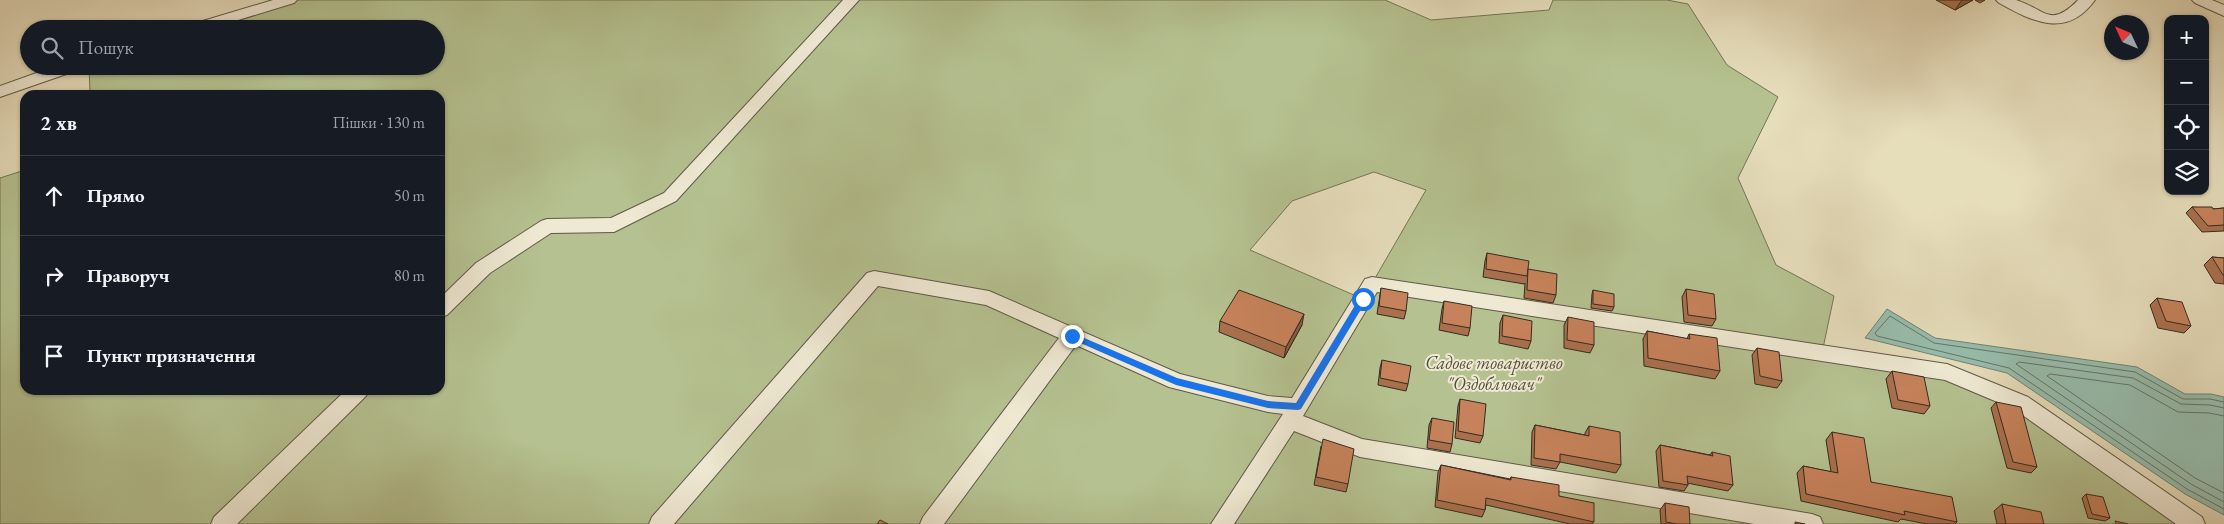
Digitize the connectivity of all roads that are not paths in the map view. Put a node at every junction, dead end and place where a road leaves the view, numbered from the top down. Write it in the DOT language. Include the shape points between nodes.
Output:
graph roads {
  1 [pos="290,0"];
  2 [pos="851,0"];
  3 [pos="2004,0"];
  4 [pos="2087,0"];
  5 [pos="2200,0"];
  6 [pos="2224,11"];
  7 [pos="222,20"];
  8 [pos="47,75"];
  9 [pos="0,92"];
  10 [pos="445,305"];
  11 [pos="1072,336"];
  12 [pos="354,395"];
  13 [pos="1294,413"];
  14 [pos="222,524"];
  15 [pos="660,524"];
  16 [pos="931,524"];
  17 [pos="1222,524"];
  18 [pos="1812,524"];
  19 [pos="2194,524"];
  1 -- 7 [label="street"];
  2 -- 10 [label="street" via="670,197 614,225 547,226 483,268"];
  3 -- 4 [label="street" via="2025,11 2055,19 2067,18"];
  5 -- 6 [label="street"];
  8 -- 9 [label="street"];
  11 -- 13 [label="street" via="1176,382"];
  11 -- 15 [label="street" via="988,298 874,278"];
  11 -- 16 [label="street"];
  12 -- 14 [label="street"];
  13 -- 17 [label="street"];
  13 -- 18 [label="street" via="1360,448"];
  13 -- 19 [label="street" via="1372,284 1947,372 2020,403"];
}
